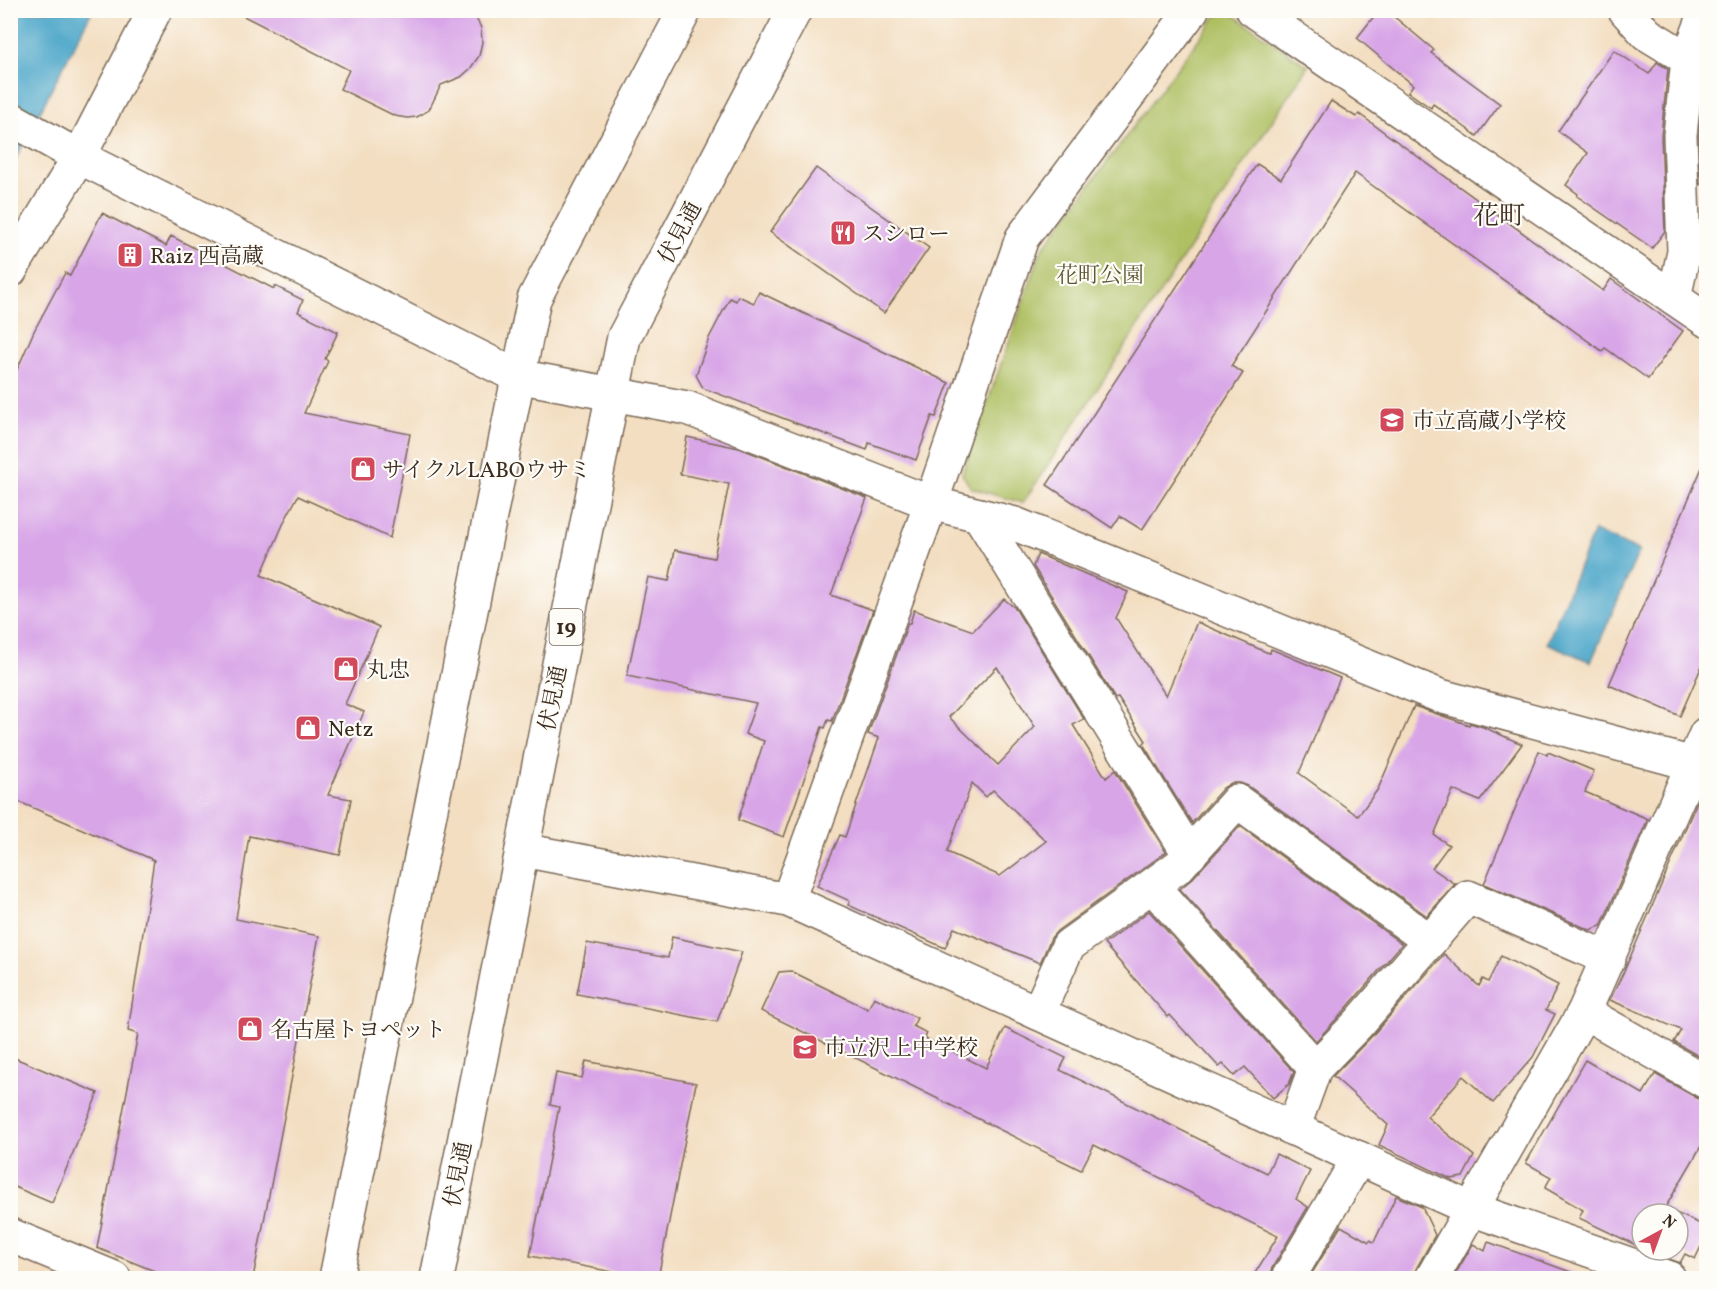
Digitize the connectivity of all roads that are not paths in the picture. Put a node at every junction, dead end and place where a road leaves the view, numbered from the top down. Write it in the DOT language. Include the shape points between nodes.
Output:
graph roads {
  1 [pos="155,10"];
  2 [pos="685,10"];
  3 [pos="795,10"];
  4 [pos="1192,10"];
  5 [pos="1253,10"];
  6 [pos="1625,10"];
  7 [pos="1707,12"];
  8 [pos="1697,63"];
  9 [pos="10,118"];
  10 [pos="67,149"];
  11 [pos="10,271"];
  12 [pos="1674,298"];
  13 [pos="1707,320"];
  14 [pos="518,376"];
  15 [pos="612,394"];
  16 [pos="931,503"];
  17 [pos="979,515"];
  18 [pos="1707,734"];
  19 [pos="1700,768"];
  20 [pos="522,850"];
  21 [pos="1190,855"];
  22 [pos="1152,886"];
  23 [pos="788,900"];
  24 [pos="1430,941"];
  25 [pos="1609,959"];
  26 [pos="1584,1012"];
  27 [pos="1038,1013"];
  28 [pos="1315,1068"];
  29 [pos="1707,1082"];
  30 [pos="1293,1129"];
  31 [pos="1359,1158"];
  32 [pos="1472,1209"];
  33 [pos="10,1235"];
  34 [pos="114,1278"];
  35 [pos="336,1278"];
  36 [pos="436,1278"];
  37 [pos="1288,1278"];
  38 [pos="1432,1278"];
  39 [pos="1669,1278"];
  1 -- 10 [label="main road"];
  2 -- 14 [label="main road" via="534,299"];
  3 -- 15 [label="main road, 伏見通 / 19" via="624,337"];
  4 -- 16 [label="main road" via="1022,238"];
  5 -- 12 [label="main road"];
  6 -- 8 [label="main road" via="1647,34"];
  7 -- 8 [label="main road"];
  8 -- 12 [label="main road" via="1680,135 1684,252"];
  9 -- 10 [label="main road"];
  10 -- 11 [label="main road"];
  10 -- 14 [label="main road"];
  12 -- 13 [label="main road"];
  14 -- 15 [label="main road"];
  14 -- 35 [label="main road"];
  15 -- 16 [label="main road" via="687,408"];
  15 -- 20 [label="main road, 伏見通 / 19"];
  16 -- 17 [label="main road"];
  16 -- 23 [label="main road"];
  17 -- 19 [label="main road" via="1015,524 1440,696"];
  17 -- 21 [label="main road"];
  18 -- 19 [label="main road"];
  19 -- 25 [label="main road"];
  20 -- 23 [label="main road"];
  20 -- 36 [label="main road, 伏見通 / 19"];
  21 -- 22 [label="main road"];
  21 -- 24 [label="main road" via="1238,801"];
  22 -- 27 [label="main road" via="1068,946"];
  22 -- 28 [label="main road"];
  23 -- 27 [label="main road"];
  24 -- 25 [label="main road" via="1468,897"];
  24 -- 28 [label="main road"];
  25 -- 26 [label="main road"];
  26 -- 29 [label="main road"];
  26 -- 32 [label="main road"];
  27 -- 30 [label="main road"];
  28 -- 30 [label="main road"];
  30 -- 31 [label="main road"];
  31 -- 32 [label="main road"];
  31 -- 37 [label="main road"];
  32 -- 38 [label="main road"];
  32 -- 39 [label="main road"];
  33 -- 34 [label="main road"];
}
